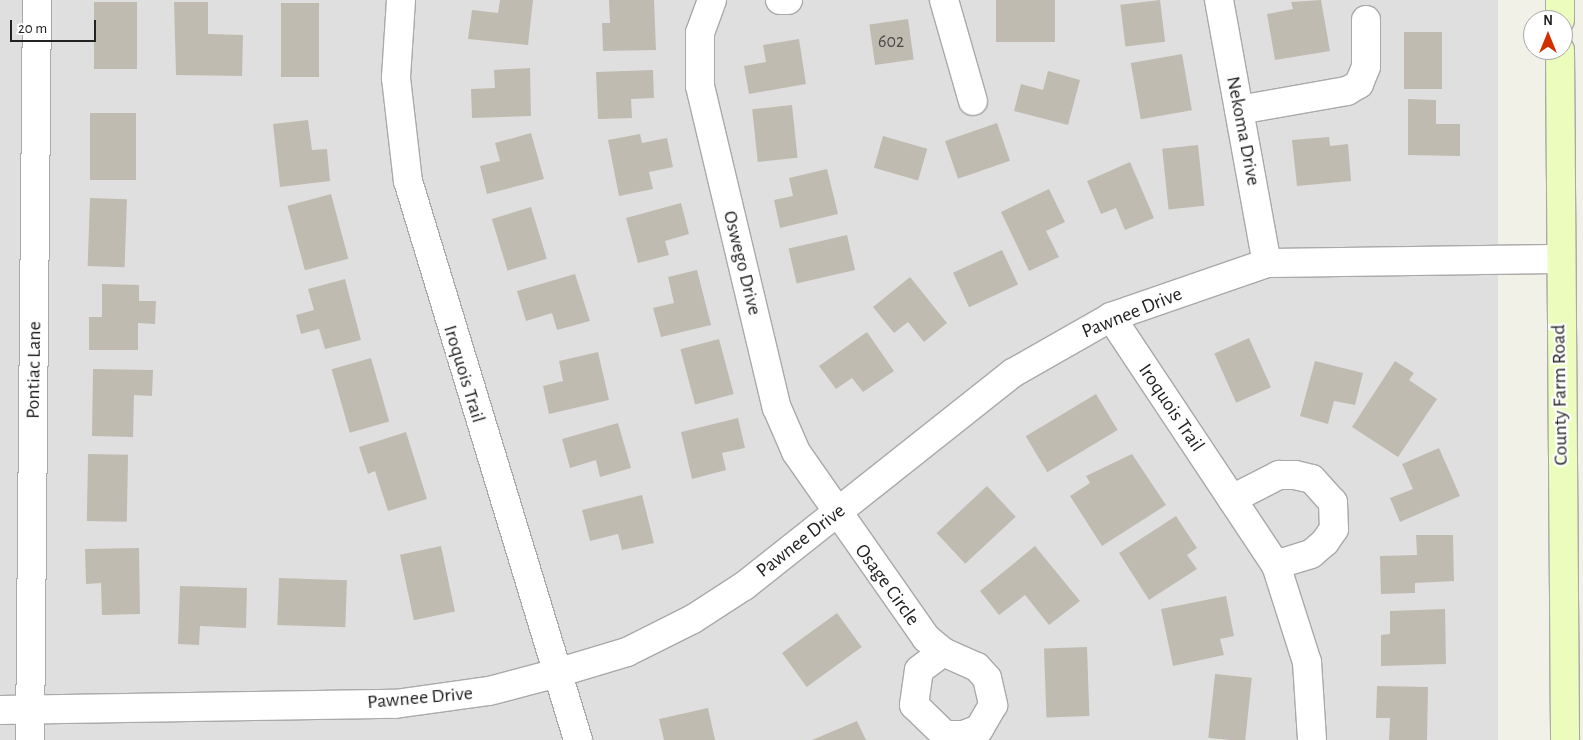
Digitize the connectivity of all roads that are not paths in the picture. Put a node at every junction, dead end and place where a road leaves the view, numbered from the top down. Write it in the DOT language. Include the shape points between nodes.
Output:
graph roads {
  1 [pos="37,0"];
  2 [pos="401,0"];
  3 [pos="712,0"];
  4 [pos="780,0"];
  5 [pos="788,0"];
  6 [pos="944,0"];
  7 [pos="1219,0"];
  8 [pos="1366,20"];
  9 [pos="1560,60"];
  10 [pos="973,101"];
  11 [pos="1239,110"];
  12 [pos="1558,259"];
  13 [pos="1268,263"];
  14 [pos="1110,317"];
  15 [pos="1232,499"];
  16 [pos="836,513"];
  17 [pos="1276,565"];
  18 [pos="943,652"];
  19 [pos="557,673"];
  20 [pos="31,709"];
  21 [pos="0,710"];
  22 [pos="30,740"];
  23 [pos="578,740"];
  24 [pos="1312,740"];
  25 [pos="1565,740"];
  1 -- 20 [label="street, Pontiac Lane"];
  2 -- 19 [label="street, Iroquois Trail" via="396,78 408,181"];
  3 -- 16 [label="street, Oswego Drive" via="700,33 704,108 777,408 796,452"];
  4 -- 5 [label="street"];
  6 -- 10 [label="street"];
  7 -- 11 [label="street, Nekoma Drive"];
  8 -- 11 [label="street" via="1366,68 1359,84 1347,91"];
  9 -- 12 [label="main road, County Farm Road"];
  11 -- 13 [label="street, Nekoma Drive"];
  12 -- 13 [label="street, Pawnee Drive"];
  12 -- 25 [label="main road, County Farm Road"];
  13 -- 14 [label="street, Pawnee Drive"];
  14 -- 15 [label="street, Iroquois Trail"];
  14 -- 16 [label="street, Pawnee Drive" via="1013,373"];
  15 -- 17 [label="street, Iroquois Trail"];
  15 -- 17 [label="street" via="1279,475 1295,475 1312,479 1333,502 1334,529 1325,542 1311,554"];
  16 -- 18 [label="street, Osage Circle" via="926,638"];
  16 -- 19 [label="street, Pawnee Drive" via="744,586 693,619 627,652"];
  17 -- 24 [label="street, Iroquois Trail" via="1307,662"];
  19 -- 20 [label="street, Pawnee Drive" via="489,691 395,704"];
  19 -- 23 [label="street, Iroquois Trail"];
  20 -- 21 [label="street, Pawnee Drive"];
  20 -- 22 [label="street, Pontiac Lane"];
}
